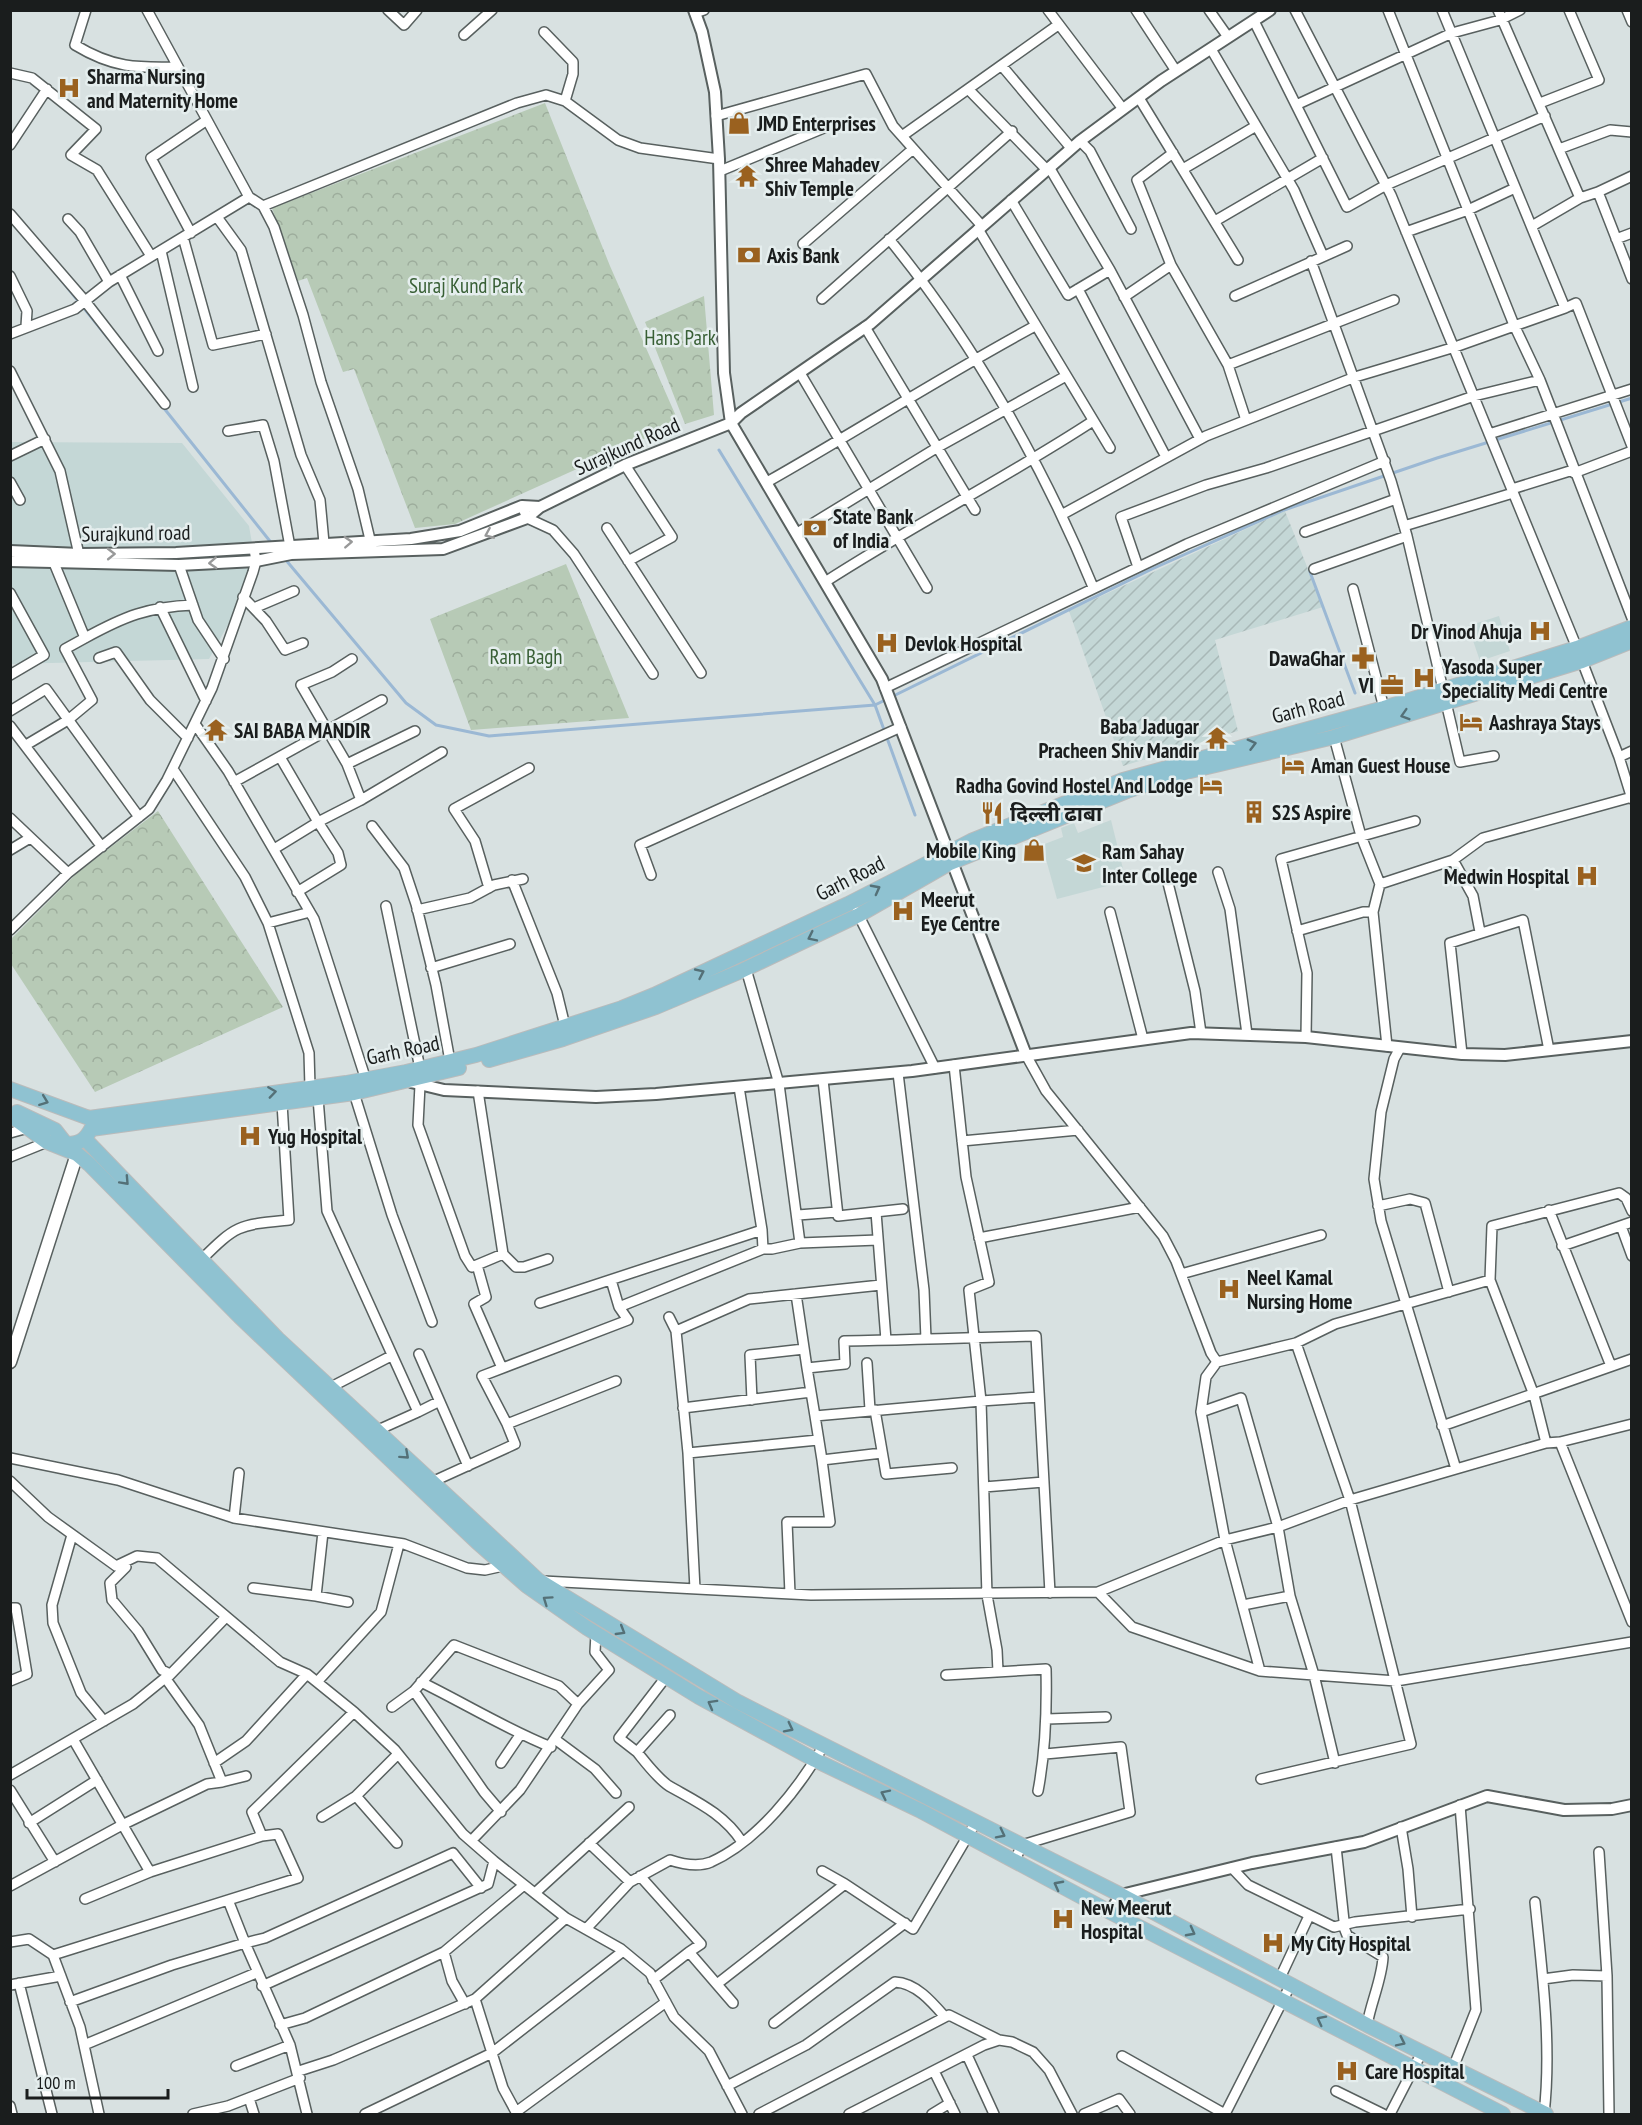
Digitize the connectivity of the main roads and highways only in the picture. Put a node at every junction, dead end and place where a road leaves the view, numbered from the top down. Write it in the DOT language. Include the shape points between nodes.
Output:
graph roads {
  1 [pos="1632,627"];
  2 [pos="1632,642"];
  3 [pos="1606,644"];
  4 [pos="1443,697"];
  5 [pos="1330,723"];
  6 [pos="1334,737"];
  7 [pos="1125,785"];
  8 [pos="948,858"];
  9 [pos="671,994"];
  10 [pos="627,1012"];
  11 [pos="538,1040"];
  12 [pos="416,1077"];
  13 [pos="10,1089"];
  14 [pos="314,1093"];
  15 [pos="233,1103"];
  16 [pos="10,1109"];
  17 [pos="10,1115"];
  18 [pos="86,1124"];
  19 [pos="77,1154"];
  20 [pos="244,1313"];
  21 [pos="10,1362"];
  22 [pos="327,1391"];
  23 [pos="507,1561"];
  24 [pos="533,1583"];
  25 [pos="664,1657"];
  26 [pos="661,1674"];
  27 [pos="1545,2114"];
  28 [pos="1503,2115"];
  1 -- 3 [label="main road, Garh Road"];
  2 -- 3 [label="main road, Garh Road"];
  3 -- 4 [label="main road, Garh Road"];
  4 -- 5 [label="main road, Garh Road"];
  4 -- 6 [label="main road, Garh Road, one-way"];
  5 -- 6 [label="main road"];
  7 -- 5 [label="main road, Garh Road, one-way"];
  6 -- 7 [label="main road, Garh Road"];
  7 -- 8 [label="main road, Garh Road"];
  9 -- 8 [label="main road, Garh Road, one-way"];
  8 -- 9 [label="main road, Garh Road, one-way" via="859,915 746,969"];
  9 -- 10 [label="main road, Garh Road"];
  10 -- 11 [label="main road, Garh Road"];
  10 -- 11 [label="main road, Garh Road" via="566,1026"];
  11 -- 12 [label="main road, Garh Road"];
  11 -- 12 [label="main road, Garh Road" via="450,1061"];
  12 -- 14 [label="main road, Garh Road" via="366,1080"];
  12 -- 14 [label="main road, Garh Road" via="354,1093"];
  13 -- 18 [label="main road, one-way"];
  15 -- 14 [label="main road, Garh Road, one-way"];
  14 -- 15 [label="main road, Garh Road" via="282,1103"];
  15 -- 18 [label="main road, Garh Road"];
  16 -- 18 [label="main road" via="55,1130 66,1144 76,1144"];
  17 -- 19 [label="main road" via="47,1142"];
  18 -- 20 [label="main road, one-way"];
  19 -- 20 [label="main road"];
  19 -- 21 [label="main road"];
  20 -- 22 [label="main road"];
  22 -- 23 [label="main road"];
  22 -- 23 [label="main road, one-way" via="434,1481"];
  23 -- 24 [label="main road"];
  24 -- 25 [label="main road, one-way"];
  26 -- 24 [label="main road, one-way" via="596,1634"];
  25 -- 26 [label="main road"];
  25 -- 27 [label="main road, one-way" via="738,1702"];
  28 -- 26 [label="main road, one-way" via="919,1810 815,1760"];
}
